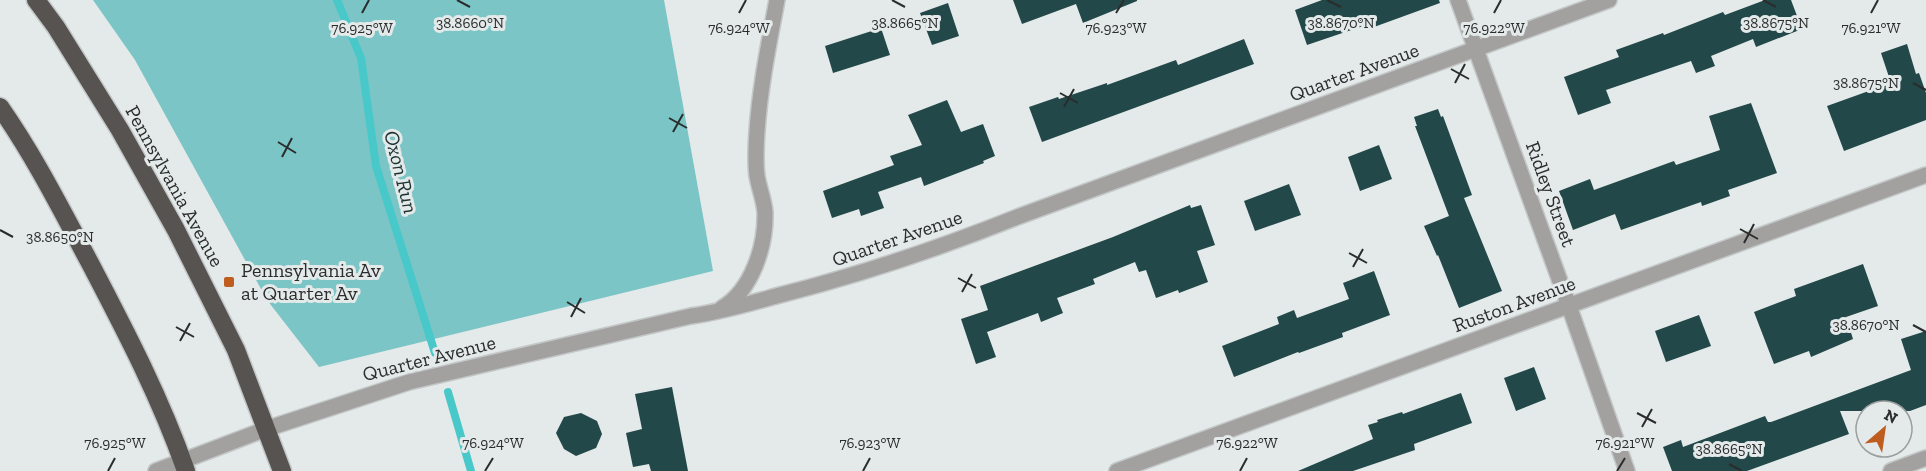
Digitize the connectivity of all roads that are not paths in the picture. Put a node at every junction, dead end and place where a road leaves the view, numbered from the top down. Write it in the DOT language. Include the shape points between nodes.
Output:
graph roads {
  1 [pos="36,0"];
  2 [pos="777,0"];
  3 [pos="1458,0"];
  4 [pos="1609,0"];
  5 [pos="1475,50"];
  6 [pos="0,107"];
  7 [pos="1926,175"];
  8 [pos="1569,306"];
  9 [pos="715,312"];
  10 [pos="266,429"];
  11 [pos="1926,458"];
  12 [pos="184,466"];
  13 [pos="156,471"];
  14 [pos="282,471"];
  15 [pos="1117,471"];
  16 [pos="1627,471"];
  17 [pos="1891,471"];
  1 -- 10 [label="highway, Pennsylvania Avenue" via="120,130 176,230 236,350"];
  2 -- 9 [label="street" via="757,131 755,159 765,212 758,259 741,293"];
  3 -- 5 [label="street, Ridley Street"];
  4 -- 5 [label="street, Quarter Avenue"];
  5 -- 8 [label="street, Ridley Street"];
  5 -- 9 [label="street, Quarter Avenue" via="953,243 846,279"];
  6 -- 12 [label="highway" via="57,198 122,323"];
  7 -- 8 [label="street, Ruston Avenue"];
  8 -- 15 [label="street, Ruston Avenue"];
  8 -- 16 [label="street, Ridley Street"];
  9 -- 10 [label="street, Quarter Avenue" via="409,382"];
  10 -- 12 [label="street, Quarter Avenue"];
  10 -- 14 [label="highway, Pennsylvania Avenue"];
  11 -- 17 [label="street"];
  12 -- 13 [label="street, Quarter Avenue"];
}
